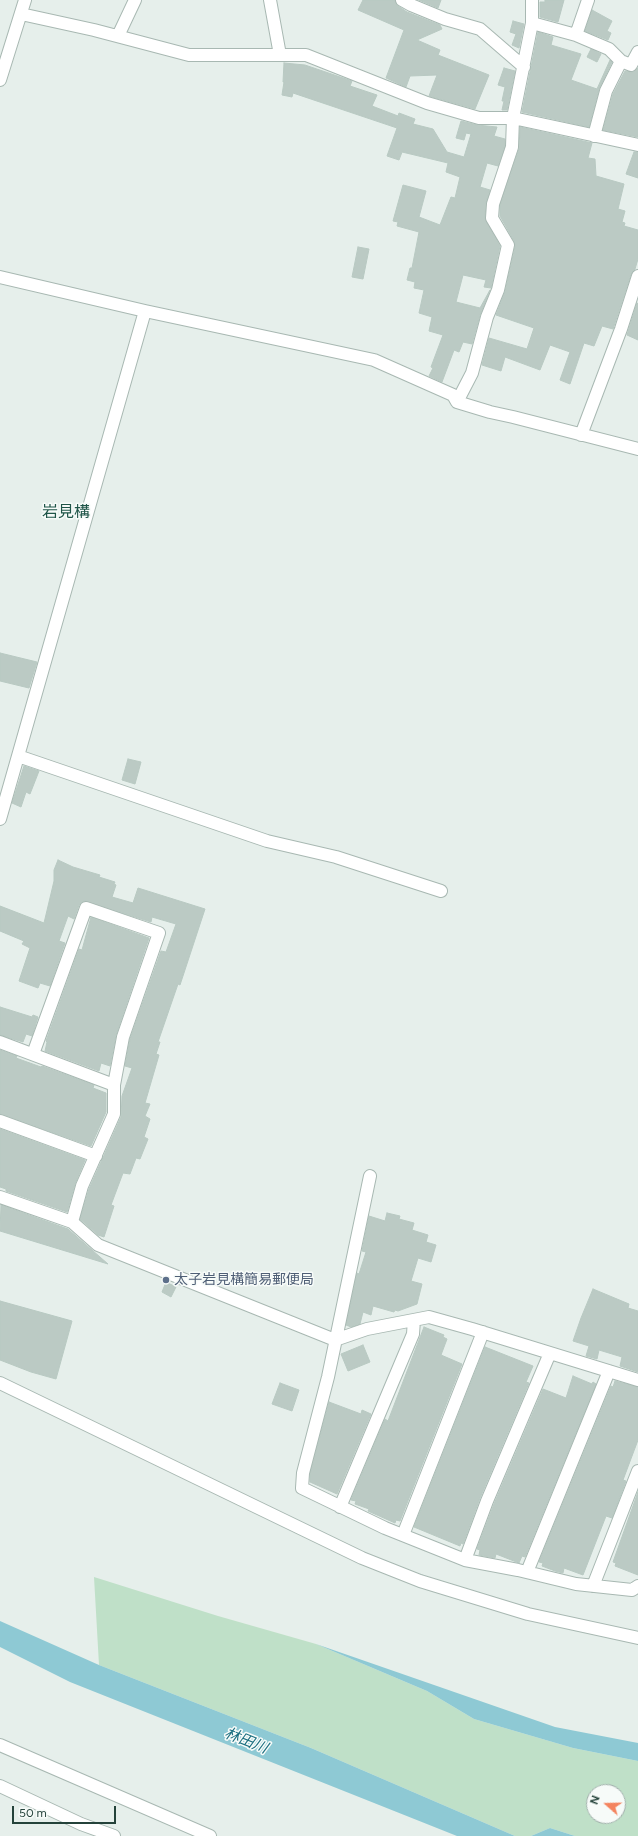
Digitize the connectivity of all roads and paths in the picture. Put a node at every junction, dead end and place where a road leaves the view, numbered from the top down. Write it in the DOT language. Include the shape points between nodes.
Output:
graph roads {
  1 [pos="25,0"];
  2 [pos="135,0"];
  3 [pos="270,0"];
  4 [pos="402,0"];
  5 [pos="532,0"];
  6 [pos="588,0"];
  7 [pos="21,14"];
  8 [pos="532,23"];
  9 [pos="576,35"];
  10 [pos="118,36"];
  11 [pos="638,52"];
  12 [pos="280,55"];
  13 [pos="621,61"];
  14 [pos="524,67"];
  15 [pos="0,80"];
  16 [pos="513,118"];
  17 [pos="594,136"];
  18 [pos="638,145"];
  19 [pos="638,276"];
  20 [pos="0,277"];
  21 [pos="145,311"];
  22 [pos="457,402"];
  23 [pos="580,435"];
  24 [pos="638,449"];
  25 [pos="18,756"];
  26 [pos="0,819"];
  27 [pos="441,891"];
  28 [pos="0,1042"];
  29 [pos="33,1054"];
  30 [pos="114,1085"];
  31 [pos="0,1120"];
  32 [pos="96,1156"];
  33 [pos="370,1176"];
  34 [pos="0,1197"];
  35 [pos="72,1222"];
  36 [pos="414,1320"];
  37 [pos="483,1332"];
  38 [pos="335,1340"];
  39 [pos="550,1353"];
  40 [pos="609,1371"];
  41 [pos="638,1380"];
  42 [pos="0,1383"];
  43 [pos="638,1471"];
  44 [pos="340,1507"];
  45 [pos="403,1536"];
  46 [pos="465,1560"];
  47 [pos="527,1572"];
  48 [pos="593,1586"];
  49 [pos="638,1586"];
  50 [pos="638,1638"];
  51 [pos="0,1745"];
  52 [pos="0,1786"];
  53 [pos="114,1836"];
  54 [pos="210,1836"];
  1 -- 7 [label="street"];
  2 -- 10 [label="street"];
  3 -- 12 [label="street"];
  4 -- 14 [label="street" via="445,19 480,29"];
  5 -- 8 [label="street"];
  6 -- 9 [label="street"];
  7 -- 10 [label="street"];
  7 -- 15 [label="street"];
  8 -- 9 [label="street"];
  8 -- 14 [label="street"];
  9 -- 13 [label="street" via="610,49"];
  10 -- 12 [label="street" via="189,55"];
  11 -- 13 [label="street" via="631,65"];
  12 -- 16 [label="street" via="306,55 427,103 479,118"];
  13 -- 17 [label="street" via="606,90"];
  14 -- 16 [label="street"];
  16 -- 17 [label="street"];
  16 -- 22 [label="street" via="512,147 492,204 492,218 508,245 498,290 487,317 472,373"];
  17 -- 18 [label="street"];
  19 -- 23 [label="street" via="621,329"];
  20 -- 21 [label="street"];
  21 -- 22 [label="street" via="374,360 453,395"];
  21 -- 25 [label="street"];
  22 -- 23 [label="street"];
  23 -- 24 [label="street"];
  25 -- 26 [label="street"];
  25 -- 27 [label="street" via="267,841 336,857"];
  28 -- 29 [label="street"];
  29 -- 30 [label="street"];
  29 -- 30 [label="street" via="86,908 159,933 124,1037"];
  30 -- 32 [label="street" via="114,1114"];
  31 -- 32 [label="street"];
  32 -- 35 [label="street" via="82,1186"];
  33 -- 38 [label="street"];
  34 -- 35 [label="street"];
  35 -- 38 [label="street" via="98,1245"];
  36 -- 37 [label="street" via="429,1317"];
  36 -- 38 [label="street" via="367,1329"];
  36 -- 44 [label="street" via="413,1334"];
  37 -- 39 [label="street"];
  37 -- 45 [label="street"];
  38 -- 44 [label="street" via="303,1473 302,1488"];
  39 -- 40 [label="street"];
  39 -- 46 [label="street" via="486,1501"];
  40 -- 41 [label="street"];
  40 -- 47 [label="street"];
  42 -- 50 [label="street" via="376,1563 420,1580 528,1614"];
  43 -- 48 [label="street"];
  44 -- 45 [label="street"];
  45 -- 46 [label="street"];
  46 -- 47 [label="street"];
  47 -- 48 [label="street"];
  48 -- 49 [label="street" via="632,1590"];
  51 -- 54 [label="street"];
  52 -- 53 [label="street" via="81,1824"];
}
